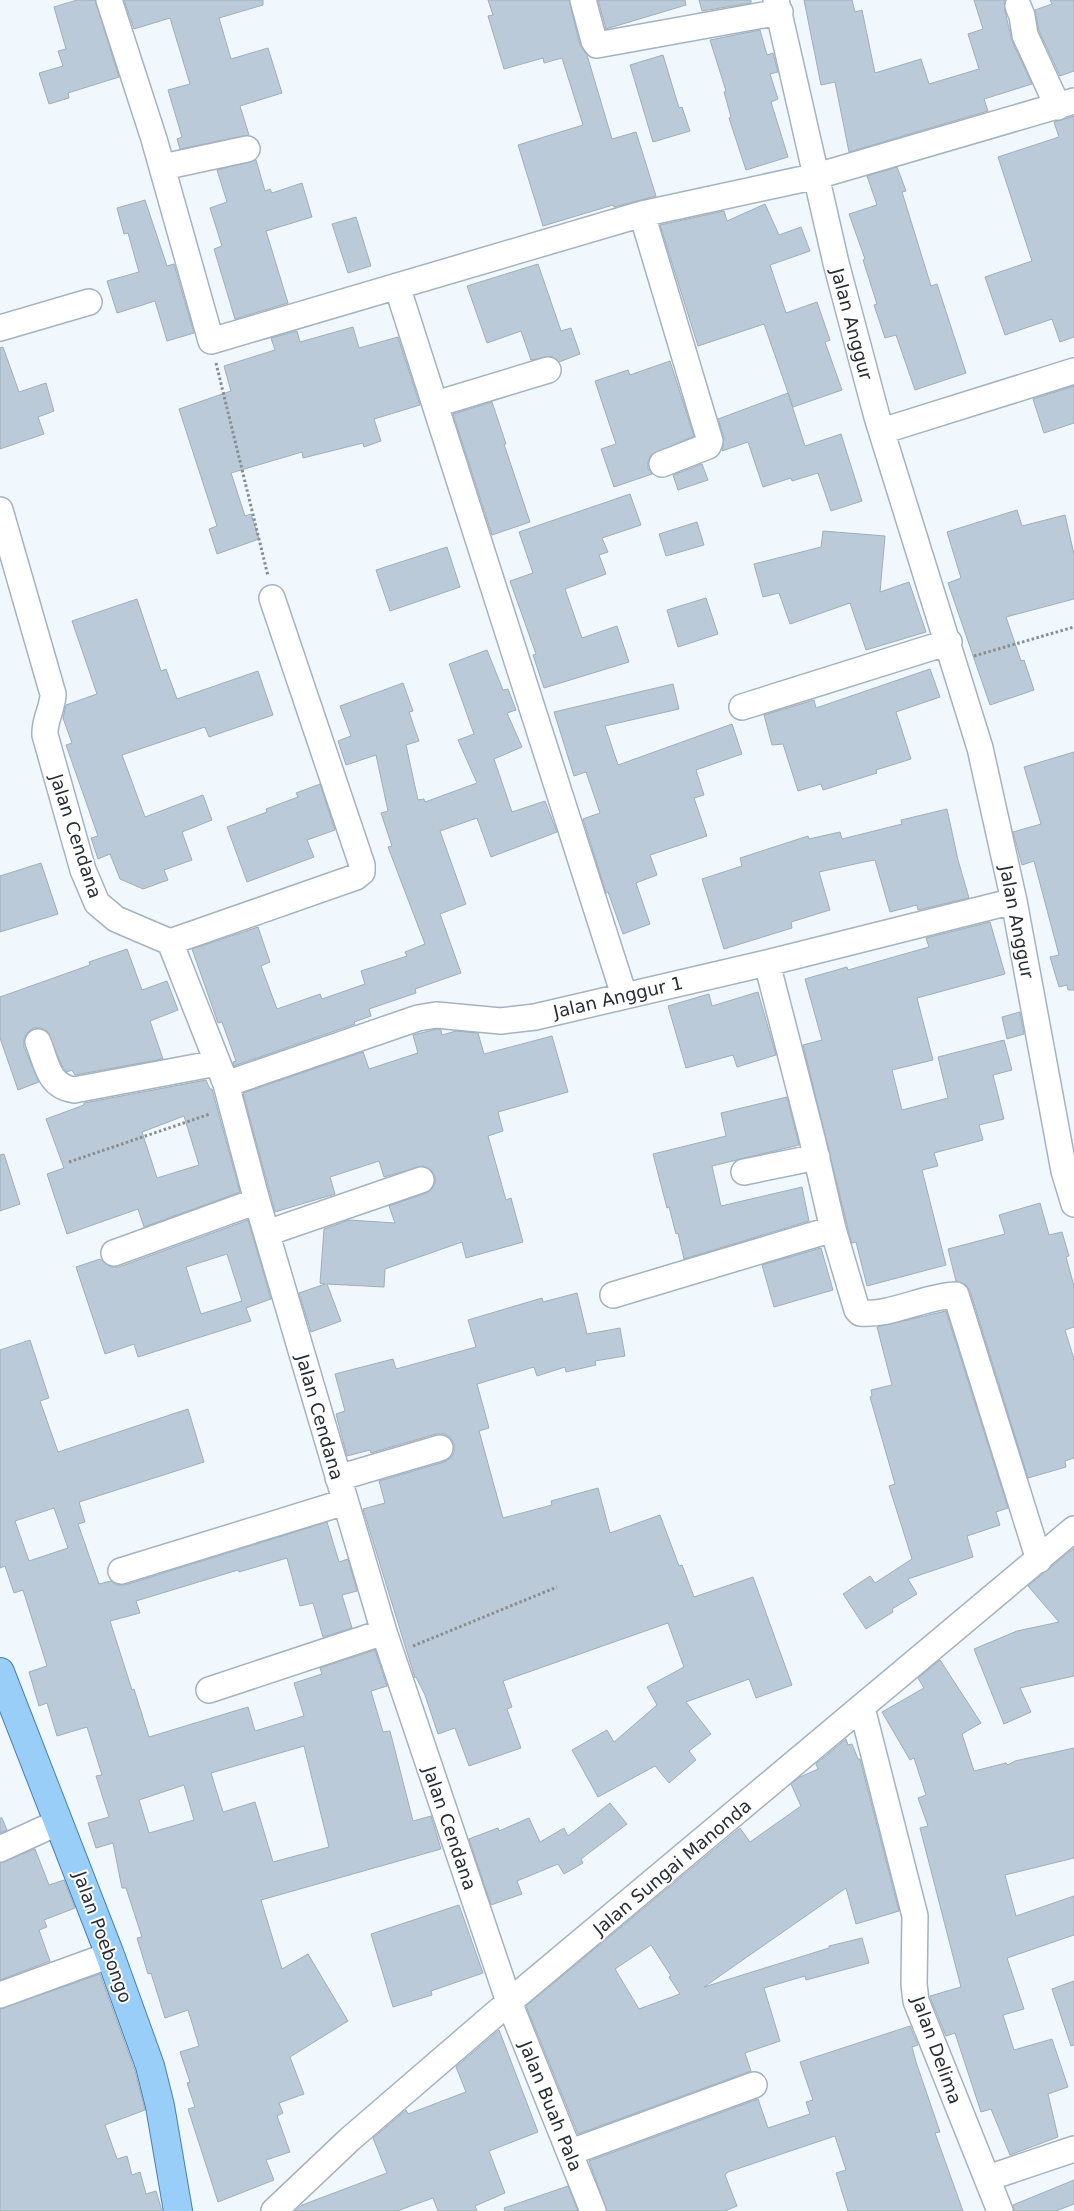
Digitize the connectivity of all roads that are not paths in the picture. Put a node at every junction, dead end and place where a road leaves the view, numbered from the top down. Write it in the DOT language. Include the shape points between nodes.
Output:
graph roads {
  1 [pos="109,0"];
  2 [pos="583,0"];
  3 [pos="778,6"];
  4 [pos="1018,6"];
  5 [pos="1066,104"];
  6 [pos="247,149"];
  7 [pos="162,167"];
  8 [pos="817,176"];
  9 [pos="642,214"];
  10 [pos="397,286"];
  11 [pos="89,302"];
  12 [pos="0,328"];
  13 [pos="548,370"];
  14 [pos="1074,372"];
  15 [pos="436,404"];
  16 [pos="882,431"];
  17 [pos="662,464"];
  18 [pos="0,510"];
  19 [pos="272,598"];
  20 [pos="952,652"];
  21 [pos="742,707"];
  22 [pos="1014,901"];
  23 [pos="170,942"];
  24 [pos="766,963"];
  25 [pos="624,995"];
  26 [pos="38,1042"];
  27 [pos="225,1084"];
  28 [pos="817,1157"];
  29 [pos="1069,1170"];
  30 [pos="744,1172"];
  31 [pos="421,1180"];
  32 [pos="257,1202"];
  33 [pos="1074,1204"];
  34 [pos="833,1229"];
  35 [pos="266,1233"];
  36 [pos="114,1253"];
  37 [pos="613,1295"];
  38 [pos="440,1448"];
  39 [pos="338,1478"];
  40 [pos="346,1502"];
  41 [pos="1074,1529"];
  42 [pos="1039,1560"];
  43 [pos="121,1570"];
  44 [pos="388,1643"];
  45 [pos="3,1685"];
  46 [pos="209,1690"];
  47 [pos="862,1708"];
  48 [pos="59,1822"];
  49 [pos="0,1849"];
  50 [pos="110,1955"];
  51 [pos="0,1995"];
  52 [pos="509,2002"];
  53 [pos="754,2085"];
  54 [pos="1074,2148"];
  55 [pos="570,2152"];
  56 [pos="988,2178"];
  57 [pos="178,2211"];
  58 [pos="274,2211"];
  59 [pos="593,2211"];
  60 [pos="1000,2211"];
  1 -- 7 [label="street"];
  2 -- 3 [label="street" via="597,45"];
  3 -- 8 [label="street, Jalan Anggur"];
  4 -- 5 [label="street" via="1025,35"];
  5 -- 8 [label="street"];
  6 -- 7 [label="street"];
  7 -- 10 [label="street" via="211,341"];
  8 -- 9 [label="street"];
  8 -- 16 [label="street, Jalan Anggur" via="838,272"];
  9 -- 10 [label="street"];
  9 -- 17 [label="street" via="710,441 708,446"];
  10 -- 15 [label="street"];
  11 -- 12 [label="street"];
  13 -- 15 [label="street"];
  14 -- 16 [label="street"];
  15 -- 25 [label="street"];
  16 -- 20 [label="street, Jalan Anggur"];
  18 -- 23 [label="street, Jalan Cendana" via="50,683 53,703 45,735 92,894 104,911 116,919"];
  19 -- 23 [label="street" via="362,872 356,877"];
  20 -- 21 [label="street"];
  20 -- 22 [label="street, Jalan Anggur" via="980,748"];
  22 -- 24 [label="street, Jalan Anggur 1"];
  22 -- 29 [label="street, Jalan Anggur"];
  23 -- 27 [label="street, Jalan Cendana"];
  24 -- 25 [label="street, Jalan Anggur 1"];
  24 -- 28 [label="street"];
  25 -- 27 [label="street, Jalan Anggur 1" via="518,1020 436,1015 418,1018"];
  26 -- 27 [label="street, Jalan Anggur 1" via="54,1082 64,1088"];
  27 -- 32 [label="street, Jalan Cendana"];
  28 -- 30 [label="street"];
  28 -- 34 [label="street"];
  29 -- 33 [label="street, Jalan Anggur"];
  31 -- 35 [label="street"];
  32 -- 35 [label="street, Jalan Cendana"];
  32 -- 36 [label="street"];
  34 -- 37 [label="street"];
  34 -- 42 [label="street" via="860,1313 880,1312 956,1294"];
  35 -- 39 [label="street, Jalan Cendana"];
  38 -- 39 [label="street"];
  39 -- 40 [label="street, Jalan Cendana"];
  40 -- 43 [label="street"];
  40 -- 44 [label="street, Jalan Cendana"];
  41 -- 42 [label="street, Jalan Sungai Manonda"];
  42 -- 47 [label="street, Jalan Sungai Manonda"];
  44 -- 46 [label="street"];
  44 -- 52 [label="street, Jalan Cendana"];
  45 -- 48 [label="main road, Jalan Poebongo"];
  47 -- 52 [label="street, Jalan Sungai Manonda"];
  47 -- 56 [label="street, Jalan Delima" via="915,1916 916,2001"];
  48 -- 49 [label="street"];
  48 -- 50 [label="main road, Jalan Poebongo"];
  50 -- 51 [label="street"];
  50 -- 57 [label="main road, Jalan Poebongo" via="150,2066"];
  52 -- 55 [label="street, Jalan Buah Pala"];
  52 -- 58 [label="street, Jalan Sungai Manonda" via="350,2139"];
  53 -- 55 [label="street"];
  54 -- 56 [label="street"];
  55 -- 59 [label="street, Jalan Buah Pala"];
  56 -- 60 [label="street, Jalan Delima"];
}
